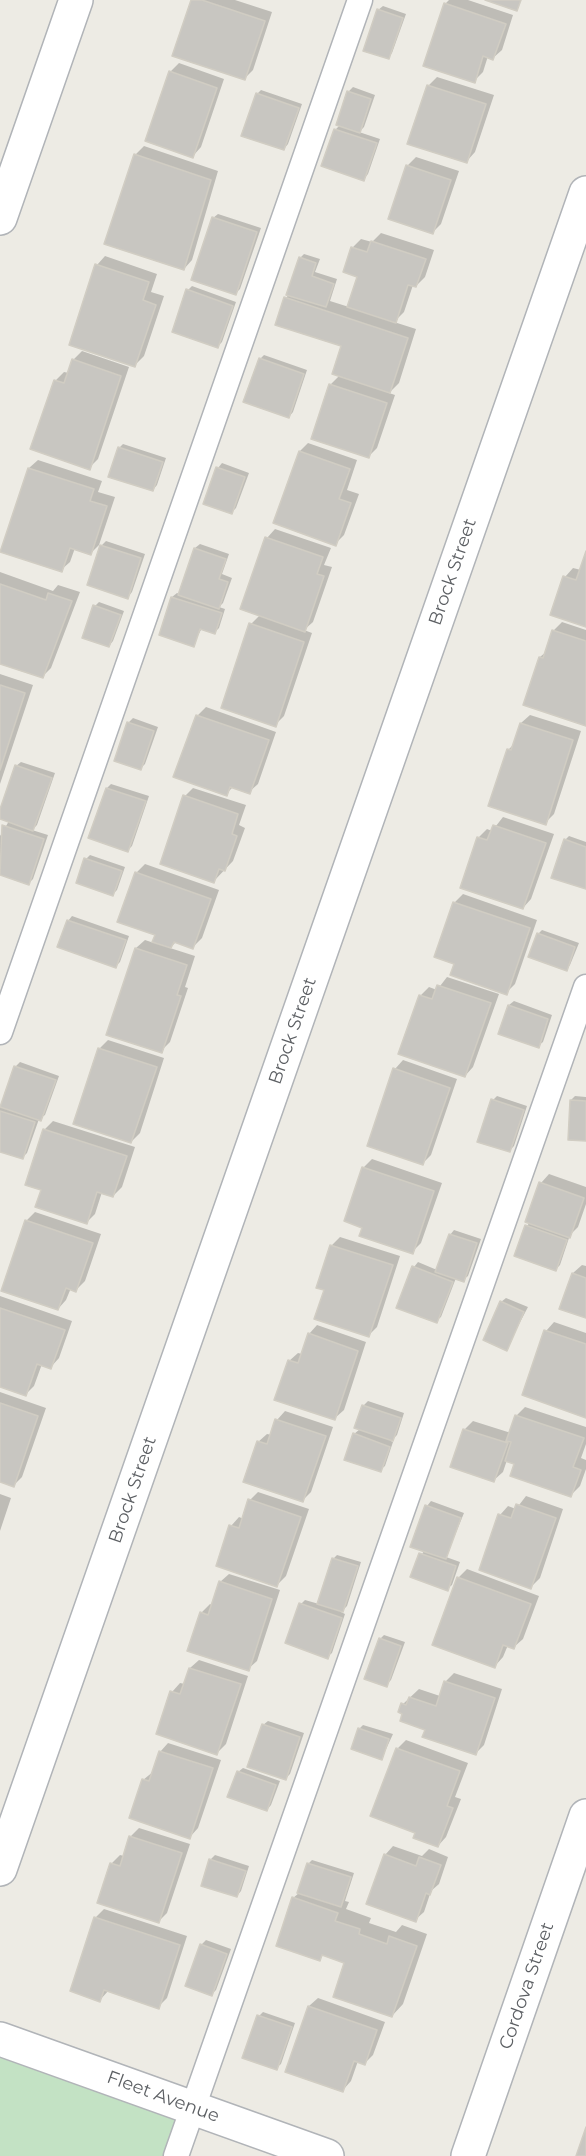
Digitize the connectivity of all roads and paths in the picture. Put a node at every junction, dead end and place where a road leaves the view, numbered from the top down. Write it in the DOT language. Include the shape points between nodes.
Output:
graph roads {
  1 [pos="76,0"];
  2 [pos="360,0"];
  3 [pos="586,193"];
  4 [pos="0,218"];
  5 [pos="586,987"];
  6 [pos="0,1032"];
  7 [pos="586,1816"];
  8 [pos="0,1869"];
  9 [pos="0,2039"];
  10 [pos="194,2108"];
  11 [pos="176,2156"];
  12 [pos="327,2156"];
  13 [pos="468,2156"];
  1 -- 4 [label="street"];
  2 -- 6 [label="lane"];
  3 -- 8 [label="street, Brock Street"];
  5 -- 10 [label="lane"];
  7 -- 13 [label="street, Cordova Street"];
  9 -- 10 [label="street, Fleet Avenue"];
  10 -- 11 [label="lane"];
  10 -- 12 [label="street, Fleet Avenue"];
}
